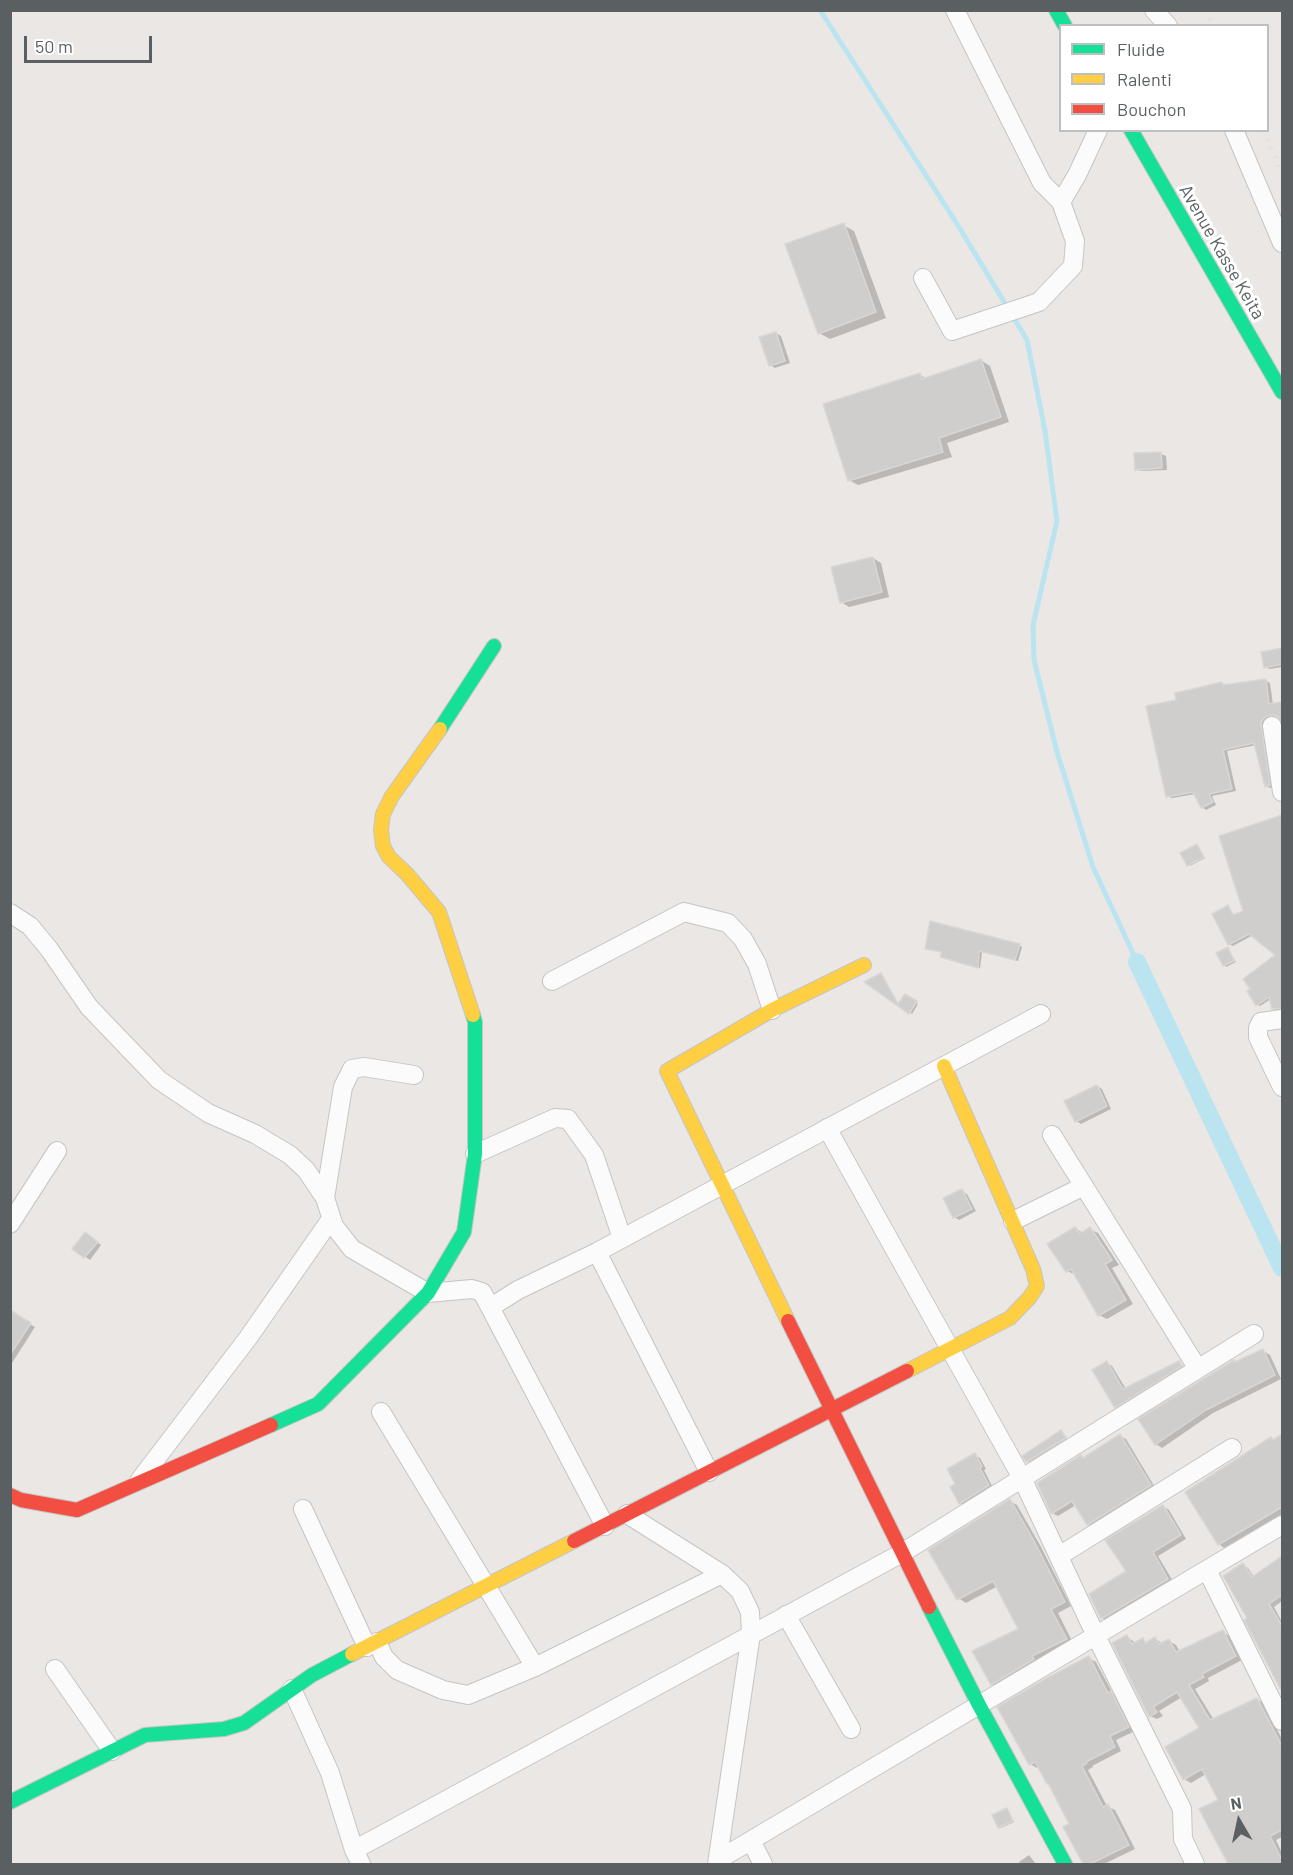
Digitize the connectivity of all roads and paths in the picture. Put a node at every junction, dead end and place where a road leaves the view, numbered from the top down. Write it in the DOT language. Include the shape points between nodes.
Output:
graph roads {
  1 [pos="955,10"];
  2 [pos="1056,10"];
  3 [pos="1154,10"];
  4 [pos="1064,24"];
  5 [pos="1166,24"];
  6 [pos="1097,132"];
  7 [pos="1132,132"];
  8 [pos="1235,132"];
  9 [pos="1061,201"];
  10 [pos="1282,243"];
  11 [pos="923,278"];
  12 [pos="1282,392"];
  13 [pos="494,646"];
  14 [pos="1272,726"];
  15 [pos="1282,792"];
  16 [pos="10,913"];
  17 [pos="864,965"];
  18 [pos="552,981"];
  19 [pos="772,1010"];
  20 [pos="1041,1014"];
  21 [pos="1282,1018"];
  22 [pos="944,1066"];
  23 [pos="414,1075"];
  24 [pos="1282,1087"];
  25 [pos="827,1128"];
  26 [pos="1052,1135"];
  27 [pos="57,1151"];
  28 [pos="475,1154"];
  29 [pos="722,1185"];
  30 [pos="1084,1186"];
  31 [pos="324,1198"];
  32 [pos="332,1219"];
  33 [pos="1013,1221"];
  34 [pos="10,1224"];
  35 [pos="622,1238"];
  36 [pos="597,1252"];
  37 [pos="428,1293"];
  38 [pos="491,1307"];
  39 [pos="1254,1334"];
  40 [pos="950,1348"];
  41 [pos="1198,1369"];
  42 [pos="831,1410"];
  43 [pos="381,1412"];
  44 [pos="1232,1448"];
  45 [pos="709,1472"];
  46 [pos="1022,1478"];
  47 [pos="138,1483"];
  48 [pos="10,1495"];
  49 [pos="303,1509"];
  50 [pos="627,1514"];
  51 [pos="1282,1525"];
  52 [pos="605,1526"];
  53 [pos="902,1553"];
  54 [pos="1059,1556"];
  55 [pos="1207,1570"];
  56 [pos="722,1574"];
  57 [pos="486,1586"];
  58 [pos="786,1615"];
  59 [pos="751,1634"];
  60 [pos="1096,1636"];
  61 [pos="372,1644"];
  62 [pos="535,1666"];
  63 [pos="55,1669"];
  64 [pos="292,1689"];
  65 [pos="979,1705"];
  66 [pos="1282,1721"];
  67 [pos="851,1729"];
  68 [pos="112,1751"];
  69 [pos="10,1802"];
  70 [pos="751,1841"];
  71 [pos="357,1857"];
  72 [pos="717,1862"];
  73 [pos="762,1864"];
  74 [pos="1065,1864"];
  75 [pos="1195,1864"];
  1 -- 9 [label="street" via="1042,183"];
  2 -- 4 [label="street"];
  3 -- 5 [label="street"];
  6 -- 9 [label="street"];
  7 -- 12 [label="street, Avenue Kasse Keita"];
  8 -- 10 [label="street"];
  9 -- 11 [label="street" via="1075,241 1073,266 1039,302 952,331"];
  13 -- 28 [label="street" via="392,796 383,814 381,830 389,857 439,912 475,1022"];
  14 -- 15 [label="street"];
  16 -- 31 [label="street" via="30,926 89,1007 159,1080 208,1113 290,1155 306,1170"];
  17 -- 19 [label="street"];
  18 -- 19 [label="street" via="684,912 728,923 743,939 757,964"];
  19 -- 29 [label="street" via="667,1071"];
  20 -- 22 [label="street"];
  21 -- 24 [label="street" via="1261,1022 1258,1028 1258,1037"];
  22 -- 25 [label="street"];
  22 -- 33 [label="street"];
  23 -- 31 [label="street" via="364,1067 352,1069 343,1087"];
  25 -- 29 [label="street"];
  25 -- 40 [label="street"];
  26 -- 30 [label="street"];
  27 -- 34 [label="street"];
  28 -- 35 [label="street" via="555,1118 568,1119 594,1155"];
  28 -- 37 [label="street" via="464,1232"];
  29 -- 35 [label="street"];
  29 -- 42 [label="street"];
  30 -- 33 [label="street"];
  30 -- 41 [label="street"];
  31 -- 32 [label="street"];
  32 -- 37 [label="street" via="352,1249"];
  32 -- 47 [label="street"];
  33 -- 40 [label="street" via="1037,1286 1010,1318"];
  35 -- 36 [label="street"];
  36 -- 38 [label="street"];
  36 -- 45 [label="street"];
  37 -- 38 [label="street" via="472,1289 482,1292"];
  37 -- 47 [label="street" via="318,1404"];
  38 -- 52 [label="street"];
  39 -- 41 [label="street"];
  40 -- 42 [label="street"];
  40 -- 46 [label="street"];
  41 -- 46 [label="street"];
  42 -- 45 [label="street"];
  42 -- 53 [label="street"];
  43 -- 57 [label="street"];
  44 -- 54 [label="street"];
  45 -- 50 [label="street"];
  46 -- 53 [label="street"];
  46 -- 54 [label="street"];
  47 -- 48 [label="street" via="77,1510"];
  49 -- 61 [label="street"];
  50 -- 52 [label="street"];
  50 -- 56 [label="street"];
  51 -- 55 [label="street"];
  52 -- 57 [label="street"];
  53 -- 58 [label="street"];
  53 -- 65 [label="street"];
  54 -- 60 [label="street"];
  55 -- 60 [label="street"];
  55 -- 66 [label="street"];
  56 -- 59 [label="street" via="740,1591 750,1612"];
  56 -- 62 [label="street"];
  57 -- 61 [label="street"];
  57 -- 62 [label="street"];
  58 -- 59 [label="street"];
  58 -- 67 [label="street"];
  59 -- 71 [label="street"];
  59 -- 72 [label="street"];
  60 -- 65 [label="street"];
  60 -- 75 [label="street" via="1182,1809 1184,1839"];
  61 -- 62 [label="street" via="397,1670 443,1690 468,1695"];
  61 -- 64 [label="street"];
  63 -- 68 [label="street"];
  64 -- 68 [label="street" via="244,1723 224,1729 145,1735"];
  64 -- 71 [label="street" via="330,1773"];
  65 -- 70 [label="street"];
  65 -- 74 [label="street"];
  68 -- 69 [label="street"];
  70 -- 72 [label="street"];
  70 -- 73 [label="street"];
}
